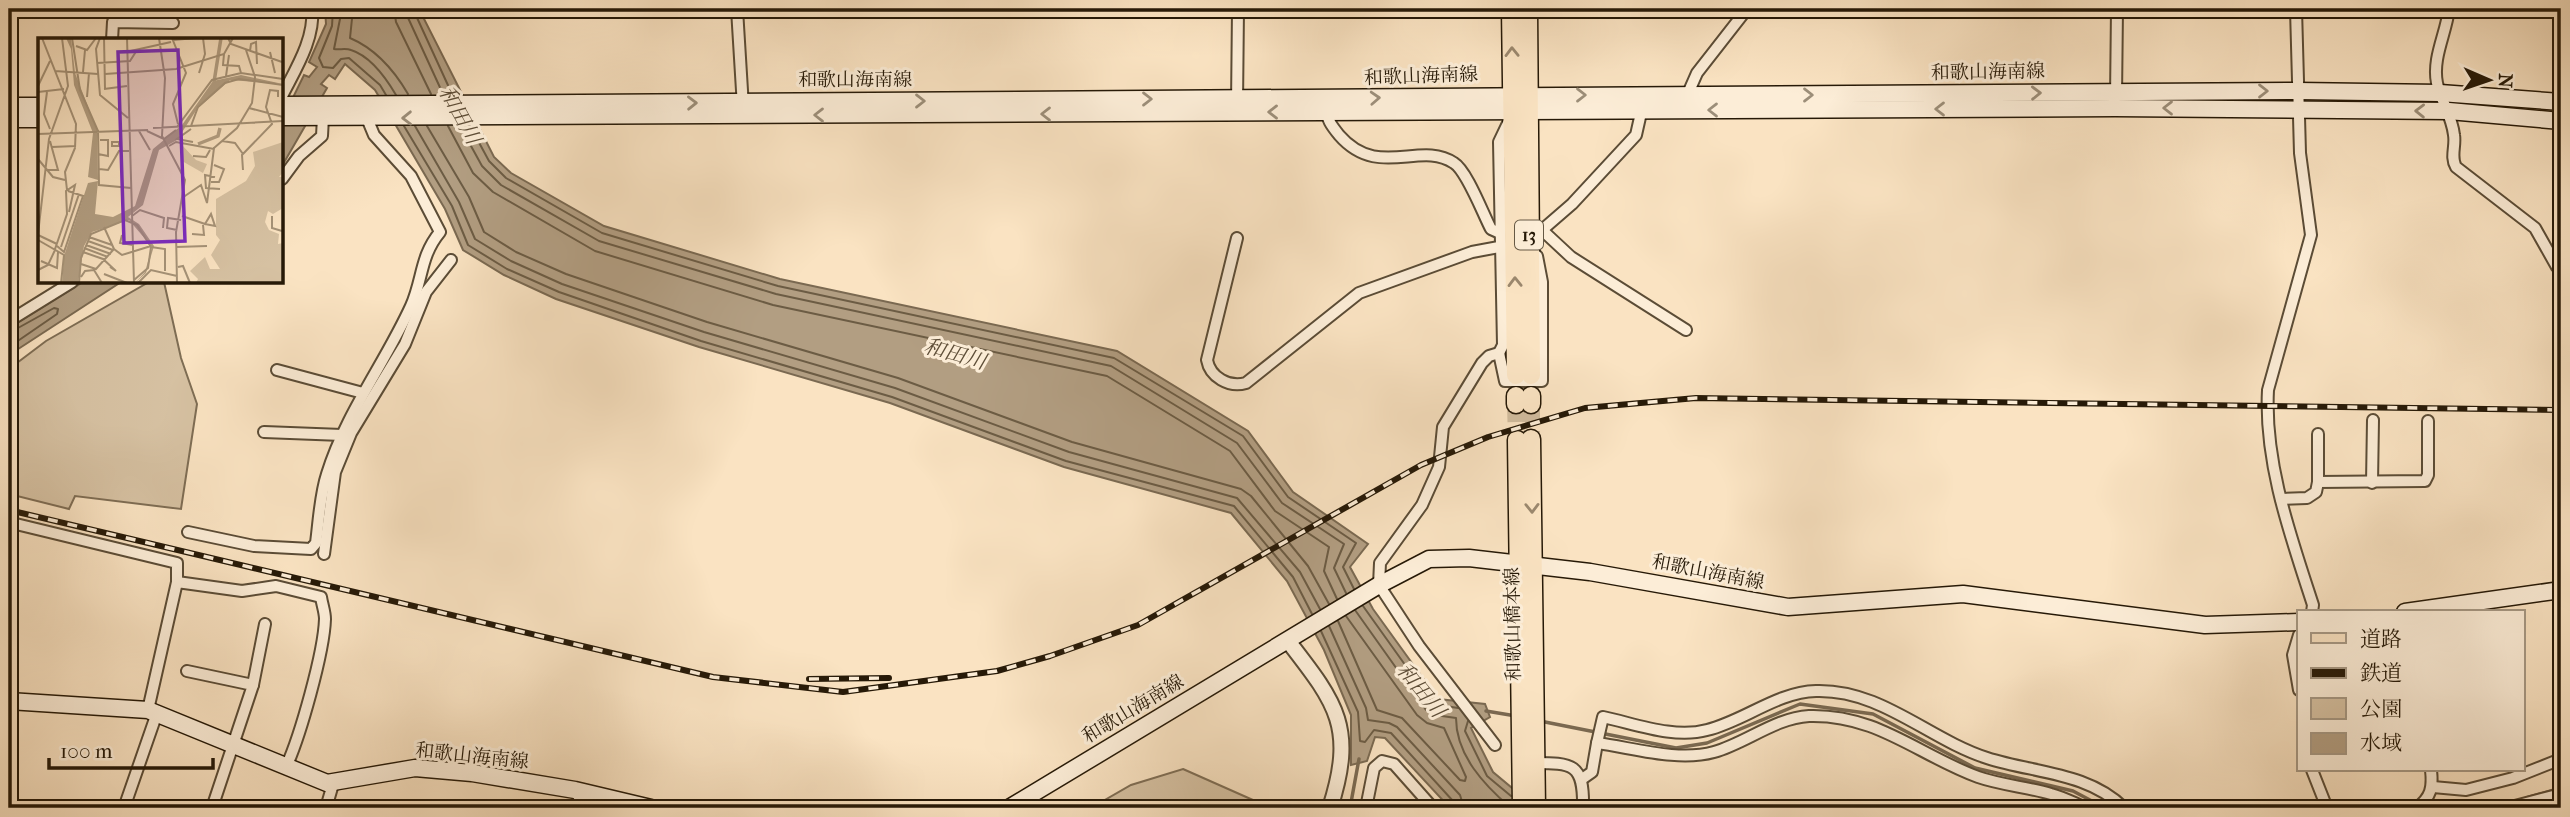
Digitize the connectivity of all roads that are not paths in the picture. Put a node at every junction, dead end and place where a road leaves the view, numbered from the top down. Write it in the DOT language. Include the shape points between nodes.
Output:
graph roads {
  1 [pos="113,9"];
  2 [pos="312,9"];
  3 [pos="737,9"];
  4 [pos="1238,9"];
  5 [pos="1511,9"];
  6 [pos="1528,9"];
  7 [pos="1747,9"];
  8 [pos="2118,9"];
  9 [pos="2296,9"];
  10 [pos="2449,9"];
  11 [pos="113,22"];
  12 [pos="173,23"];
  13 [pos="112,38"];
  14 [pos="2298,91"];
  15 [pos="2440,93"];
  16 [pos="1643,99"];
  17 [pos="2115,100"];
  18 [pos="2561,102"];
  19 [pos="284,103"];
  20 [pos="1521,103"];
  21 [pos="1686,103"];
  22 [pos="1238,105"];
  23 [pos="9,106"];
  24 [pos="38,106"];
  25 [pos="284,106"];
  26 [pos="1326,106"];
  27 [pos="743,108"];
  28 [pos="2298,109"];
  29 [pos="2449,111"];
  30 [pos="370,112"];
  31 [pos="324,113"];
  32 [pos="9,119"];
  33 [pos="38,119"];
  34 [pos="2561,121"];
  35 [pos="284,176"];
  36 [pos="1539,230"];
  37 [pos="1500,233"];
  38 [pos="1237,238"];
  39 [pos="1499,247"];
  40 [pos="451,260"];
  41 [pos="2561,268"];
  42 [pos="69,284"];
  43 [pos="9,321"];
  44 [pos="1686,330"];
  45 [pos="1499,353"];
  46 [pos="277,370"];
  47 [pos="1523,375"];
  48 [pos="363,393"];
  49 [pos="2373,420"];
  50 [pos="2428,421"];
  51 [pos="264,432"];
  52 [pos="2318,434"];
  53 [pos="342,435"];
  54 [pos="1524,440"];
  55 [pos="2318,482"];
  56 [pos="2372,482"];
  57 [pos="2281,499"];
  58 [pos="16,524"];
  59 [pos="188,532"];
  60 [pos="324,554"];
  61 [pos="1525,565"];
  62 [pos="177,582"];
  63 [pos="1376,587"];
  64 [pos="2561,590"];
  65 [pos="2312,610"];
  66 [pos="2427,610"];
  67 [pos="2297,622"];
  68 [pos="265,624"];
  69 [pos="1295,636"];
  70 [pos="2297,641"];
  71 [pos="187,671"];
  72 [pos="2297,678"];
  73 [pos="253,685"];
  74 [pos="9,701"];
  75 [pos="153,712"];
  76 [pos="236,743"];
  77 [pos="1597,743"];
  78 [pos="1495,745"];
  79 [pos="2561,759"];
  80 [pos="1526,764"];
  81 [pos="286,767"];
  82 [pos="2313,772"];
  83 [pos="2431,772"];
  84 [pos="1582,779"];
  85 [pos="332,784"];
  86 [pos="2433,787"];
  87 [pos="575,790"];
  88 [pos="2561,794"];
  89 [pos="624,805"];
  90 [pos="124,808"];
  91 [pos="212,808"];
  92 [pos="326,808"];
  93 [pos="585,808"];
  94 [pos="651,808"];
  95 [pos="1009,808"];
  96 [pos="1336,808"];
  97 [pos="1366,808"];
  98 [pos="1433,808"];
  99 [pos="1522,808"];
  100 [pos="1536,808"];
  101 [pos="1583,808"];
  102 [pos="2086,808"];
  103 [pos="2124,808"];
  104 [pos="2327,808"];
  105 [pos="2417,808"];
  106 [pos="2507,808"];
  1 -- 11 [label="street"];
  2 -- 19 [label="street" via="310,29"];
  3 -- 27 [label="street"];
  4 -- 22 [label="street"];
  20 -- 5 [label="main road, 13, one-way"];
  6 -- 20 [label="main road, 13"];
  7 -- 21 [label="street" via="1697,73"];
  8 -- 17 [label="street"];
  9 -- 14 [label="street"];
  10 -- 15 [label="street" via="2436,68"];
  11 -- 12 [label="street"];
  11 -- 13 [label="street"];
  14 -- 15 [label="main road, 和歌山海南線"];
  17 -- 14 [label="main road, 和歌山海南線, one-way"];
  14 -- 28 [label="street"];
  15 -- 18 [label="main road, 和歌山海南線"];
  15 -- 29 [label="street"];
  16 -- 20 [label="main road, 和歌山海南線"];
  16 -- 21 [label="main road, 和歌山海南線"];
  16 -- 36 [label="street" via="1636,135 1572,204"];
  17 -- 21 [label="main road, 和歌山海南線"];
  28 -- 17 [label="main road, 和歌山海南線, one-way"];
  20 -- 26 [label="main road, 和歌山海南線"];
  20 -- 36 [label="street" via="1537,132"];
  20 -- 37 [label="street" via="1499,142"];
  20 -- 47 [label="main road, 13"];
  22 -- 26 [label="main road, 和歌山海南線"];
  22 -- 27 [label="main road, 和歌山海南線"];
  23 -- 24 [label="main road"];
  25 -- 31 [label="main road, 和歌山海南線"];
  26 -- 37 [label="street" via="1327,120 1352,150 1372,157 1444,158 1457,165 1491,229"];
  27 -- 30 [label="main road, 和歌山海南線"];
  29 -- 28 [label="main road, 和歌山海南線, one-way"];
  28 -- 57 [label="street" via="2311,235 2268,390 2267,412"];
  29 -- 34 [label="main road, 和歌山海南線"];
  29 -- 41 [label="street" via="2456,167 2535,228"];
  30 -- 31 [label="main road, 和歌山海南線"];
  30 -- 48 [label="street" via="374,135 411,176 440,232 427,248 412,302 390,350"];
  31 -- 35 [label="street" via="322,136"];
  32 -- 33 [label="main road"];
  36 -- 44 [label="street" via="1571,257"];
  36 -- 45 [label="street" via="1542,381 1505,381"];
  37 -- 39 [label="street"];
  38 -- 39 [label="street" via="1207,360 1213,373 1237,385 1246,383 1359,293 1472,252"];
  39 -- 45 [label="street" via="1503,345"];
  40 -- 60 [label="street" via="426,292 405,344 351,433 335,472"];
  42 -- 43 [label="street"];
  45 -- 63 [label="street" via="1482,363 1443,427 1439,467 1422,505 1380,563"];
  46 -- 48 [label="street"];
  48 -- 53 [label="street"];
  49 -- 56 [label="street"];
  50 -- 56 [label="street" via="2425,481"];
  51 -- 53 [label="street"];
  52 -- 55 [label="street"];
  53 -- 59 [label="street" via="326,476 316,543 310,549 254,546"];
  54 -- 61 [label="main road, 和歌山橋本線"];
  55 -- 56 [label="street"];
  55 -- 57 [label="street" via="2316,492 2307,498"];
  57 -- 65 [label="street"];
  58 -- 62 [label="street" via="177,563"];
  61 -- 63 [label="main road, 和歌山海南線" via="1429,559"];
  61 -- 67 [label="main road, 和歌山海南線" via="1643,580 1788,607 1963,594 2205,625"];
  61 -- 80 [label="main road, 和歌山橋本線"];
  62 -- 75 [label="street"];
  62 -- 81 [label="street" via="242,591 276,586 321,597 325,619 315,669"];
  63 -- 69 [label="main road, 和歌山海南線"];
  63 -- 78 [label="street"];
  64 -- 66 [label="main road"];
  68 -- 73 [label="street"];
  69 -- 95 [label="main road, 和歌山海南線"];
  69 -- 96 [label="street" via="1338,713 1341,749"];
  70 -- 72 [label="street" via="2293,654"];
  71 -- 73 [label="street"];
  73 -- 76 [label="street"];
  74 -- 75 [label="main road"];
  75 -- 76 [label="main road"];
  75 -- 90 [label="street"];
  76 -- 81 [label="main road"];
  76 -- 91 [label="street"];
  77 -- 84 [label="street" via="1592,772"];
  77 -- 102 [label="street" via="1697,754 1714,752 1807,716 1852,719 1981,778 2053,794"];
  77 -- 103 [label="street" via="1603,717 1689,733 1709,730 1803,692 1856,695 1957,746 2071,778 2105,792"];
  79 -- 86 [label="street" via="2466,790"];
  80 -- 84 [label="street" via="1566,763 1577,769"];
  80 -- 99 [label="main road, 和歌山橋本線"];
  80 -- 100 [label="main road, 和歌山橋本線" via="1536,782"];
  81 -- 85 [label="main road"];
  82 -- 104 [label="street"];
  83 -- 86 [label="street"];
  84 -- 101 [label="street"];
  85 -- 87 [label="main road, 和歌山海南線" via="415,768"];
  85 -- 92 [label="street"];
  86 -- 105 [label="street" via="2428,800"];
  87 -- 89 [label="main road, 和歌山海南線"];
  87 -- 93 [label="street"];
  88 -- 106 [label="street"];
  89 -- 94 [label="main road, 和歌山海南線"];
  97 -- 98 [label="street" via="1374,768 1382,761 1394,764"];
}
